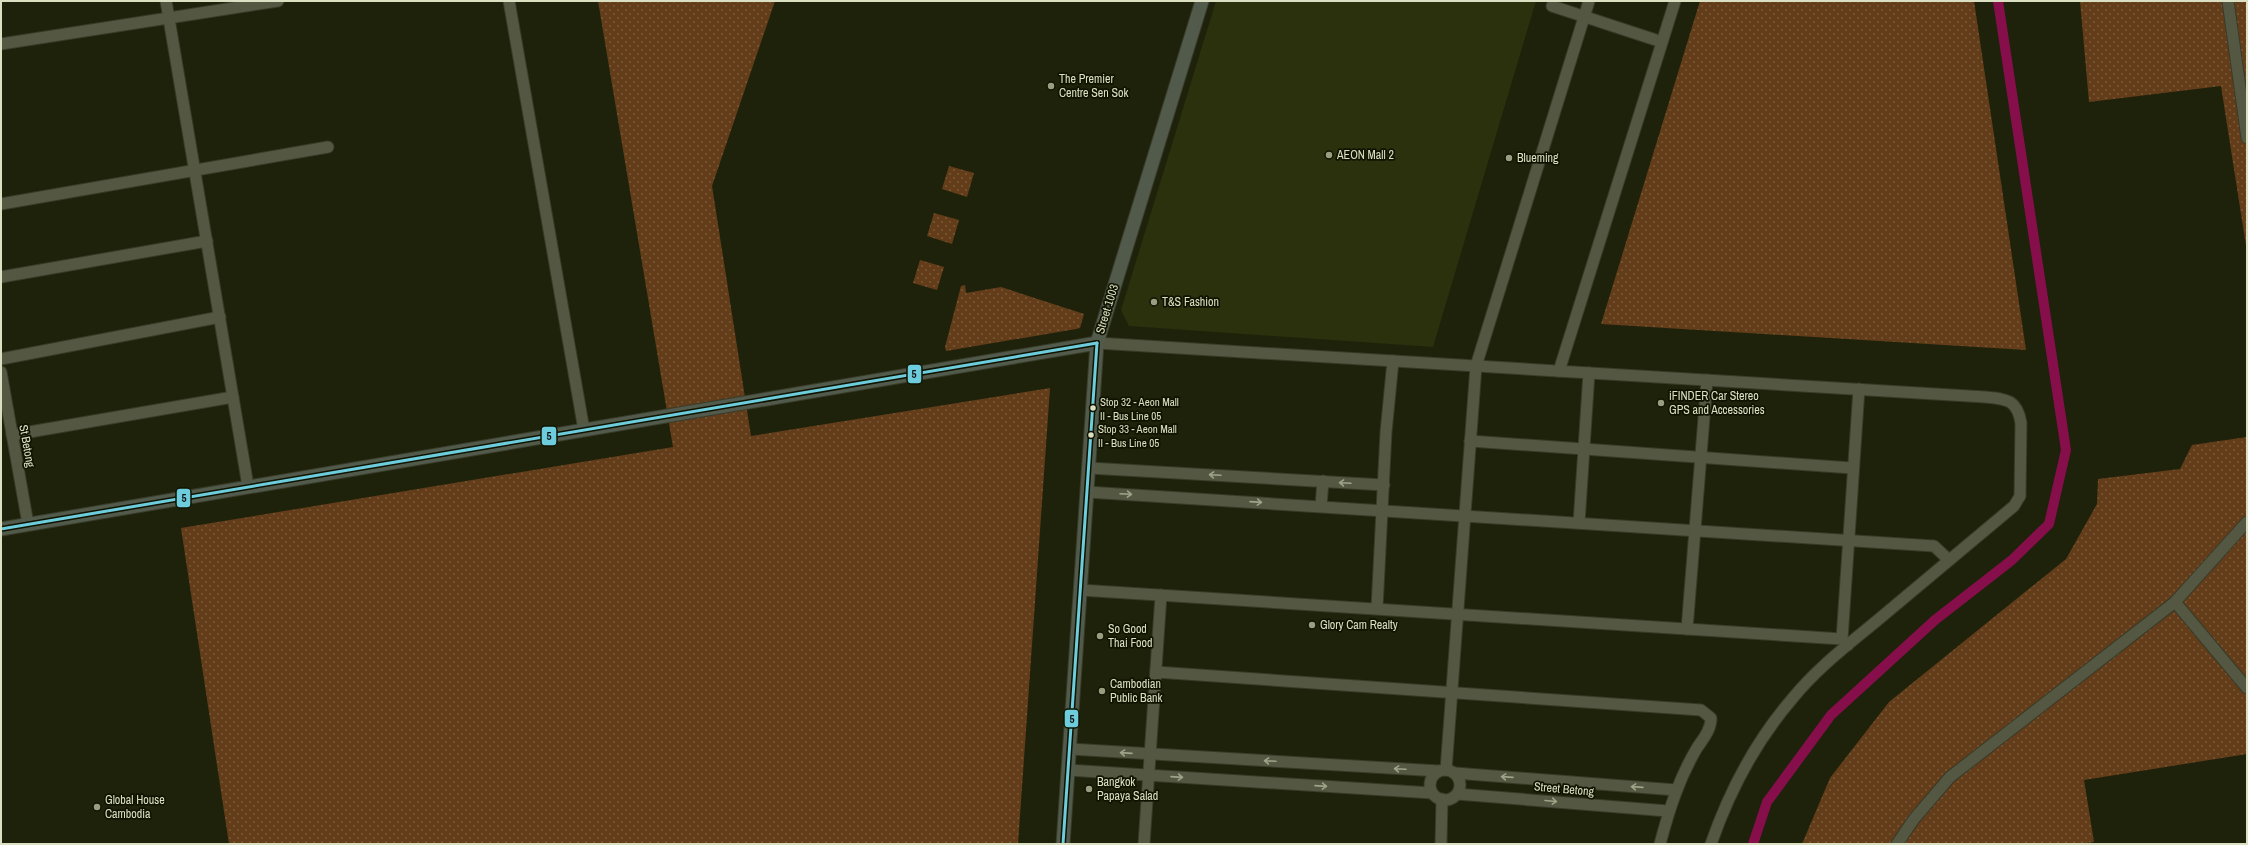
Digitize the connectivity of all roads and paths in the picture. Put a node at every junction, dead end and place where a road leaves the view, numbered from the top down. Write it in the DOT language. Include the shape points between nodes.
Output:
graph roads {
  1 [pos="166,1"];
  2 [pos="278,1"];
  3 [pos="509,1"];
  4 [pos="1202,1"];
  5 [pos="1589,1"];
  6 [pos="1675,1"];
  7 [pos="2228,1"];
  8 [pos="1552,6"];
  9 [pos="1584,17"];
  10 [pos="169,19"];
  11 [pos="1662,42"];
  12 [pos="1,44"];
  13 [pos="2247,138"];
  14 [pos="328,146"];
  15 [pos="195,170"];
  16 [pos="1,204"];
  17 [pos="207,241"];
  18 [pos="1,277"];
  19 [pos="220,317"];
  20 [pos="1097,343"];
  21 [pos="1,359"];
  22 [pos="1393,361"];
  23 [pos="1476,366"];
  24 [pos="1559,371"];
  25 [pos="1,372"];
  26 [pos="1589,373"];
  27 [pos="1707,380"];
  28 [pos="1859,389"];
  29 [pos="234,397"];
  30 [pos="584,430"];
  31 [pos="12,435"];
  32 [pos="1470,441"];
  33 [pos="1584,449"];
  34 [pos="1701,458"];
  35 [pos="1089,468"];
  36 [pos="1852,468"];
  37 [pos="1323,481"];
  38 [pos="1384,485"];
  39 [pos="248,486"];
  40 [pos="1087,492"];
  41 [pos="1321,506"];
  42 [pos="1382,511"];
  43 [pos="1465,516"];
  44 [pos="2247,522"];
  45 [pos="1579,523"];
  46 [pos="28,524"];
  47 [pos="1,529"];
  48 [pos="1695,530"];
  49 [pos="1848,540"];
  50 [pos="1949,560"];
  51 [pos="1080,590"];
  52 [pos="1161,595"];
  53 [pos="2175,602"];
  54 [pos="1377,608"];
  55 [pos="1457,614"];
  56 [pos="1686,629"];
  57 [pos="1845,642"];
  58 [pos="1156,672"];
  59 [pos="2247,688"];
  60 [pos="1452,694"];
  61 [pos="1070,749"];
  62 [pos="1151,754"];
  63 [pos="1068,770"];
  64 [pos="1446,771"];
  65 [pos="1150,775"];
  66 [pos="1676,790"];
  67 [pos="1432,793"];
  68 [pos="1457,794"];
  69 [pos="1442,800"];
  70 [pos="1668,811"];
  71 [pos="1063,844"];
  72 [pos="1144,844"];
  73 [pos="1441,844"];
  74 [pos="1660,844"];
  75 [pos="1711,844"];
  76 [pos="1897,844"];
  1 -- 10 [label="street"];
  2 -- 10 [label="street"];
  3 -- 30 [label="street"];
  4 -- 20 [label="main road, Street 1003"];
  5 -- 9 [label="street"];
  6 -- 11 [label="street"];
  7 -- 13 [label="street"];
  8 -- 9 [label="street"];
  9 -- 11 [label="street"];
  9 -- 23 [label="street"];
  10 -- 12 [label="street"];
  10 -- 15 [label="street"];
  11 -- 24 [label="street"];
  14 -- 15 [label="street"];
  15 -- 16 [label="street"];
  15 -- 17 [label="street"];
  17 -- 18 [label="street"];
  17 -- 19 [label="street"];
  19 -- 21 [label="street"];
  19 -- 29 [label="street"];
  20 -- 22 [label="street"];
  20 -- 30 [label="main road"];
  20 -- 35 [label="main road, Street 1003"];
  22 -- 23 [label="street"];
  22 -- 38 [label="street"];
  23 -- 24 [label="street"];
  23 -- 32 [label="street"];
  24 -- 26 [label="street"];
  25 -- 31 [label="street, St Betong"];
  26 -- 27 [label="street"];
  26 -- 33 [label="street"];
  27 -- 28 [label="street"];
  27 -- 34 [label="street"];
  28 -- 36 [label="street"];
  28 -- 50 [label="street" via="2007,399 2020,412 2020,496 2014,506"];
  29 -- 31 [label="street"];
  29 -- 39 [label="street"];
  30 -- 39 [label="main road"];
  31 -- 46 [label="street, St Betong"];
  32 -- 33 [label="street"];
  32 -- 43 [label="street"];
  33 -- 34 [label="street"];
  33 -- 45 [label="street"];
  34 -- 36 [label="street"];
  34 -- 48 [label="street"];
  37 -- 35 [label="street, one-way"];
  35 -- 40 [label="main road, Street 1003"];
  36 -- 49 [label="street"];
  38 -- 37 [label="street, one-way"];
  37 -- 41 [label="street"];
  38 -- 42 [label="street"];
  39 -- 46 [label="main road"];
  40 -- 41 [label="street, one-way"];
  40 -- 51 [label="main road, Street 1003"];
  41 -- 42 [label="street"];
  42 -- 43 [label="street"];
  42 -- 54 [label="street"];
  43 -- 45 [label="street"];
  43 -- 55 [label="street"];
  44 -- 53 [label="street"];
  45 -- 48 [label="street"];
  46 -- 47 [label="main road"];
  48 -- 49 [label="street"];
  48 -- 56 [label="street"];
  49 -- 50 [label="street" via="1934,546"];
  49 -- 57 [label="street"];
  50 -- 57 [label="street"];
  51 -- 52 [label="street"];
  51 -- 61 [label="main road, Street 1003"];
  52 -- 54 [label="street"];
  52 -- 58 [label="street"];
  53 -- 59 [label="street"];
  53 -- 76 [label="street" via="1950,777"];
  54 -- 55 [label="street"];
  55 -- 56 [label="street"];
  55 -- 60 [label="street"];
  56 -- 57 [label="street"];
  57 -- 75 [label="street" via="1792,698 1765,734 1738,780"];
  58 -- 60 [label="street"];
  58 -- 62 [label="street"];
  60 -- 64 [label="street"];
  60 -- 66 [label="street" via="1701,710 1711,718 1709,729 1691,758"];
  62 -- 61 [label="street, one-way"];
  61 -- 63 [label="main road, Street 1003"];
  64 -- 62 [label="street, one-way"];
  62 -- 65 [label="street"];
  63 -- 65 [label="street"];
  63 -- 71 [label="main road, Street 1003"];
  66 -- 64 [label="street, one-way"];
  64 -- 67 [label="street" via="1430,781"];
  64 -- 68 [label="street" via="1460,786"];
  65 -- 67 [label="street, one-way"];
  65 -- 72 [label="street"];
  66 -- 70 [label="street"];
  67 -- 69 [label="street"];
  68 -- 69 [label="street"];
  68 -- 70 [label="street, Street Betong, one-way"];
  69 -- 73 [label="street"];
  70 -- 74 [label="street"];
}
